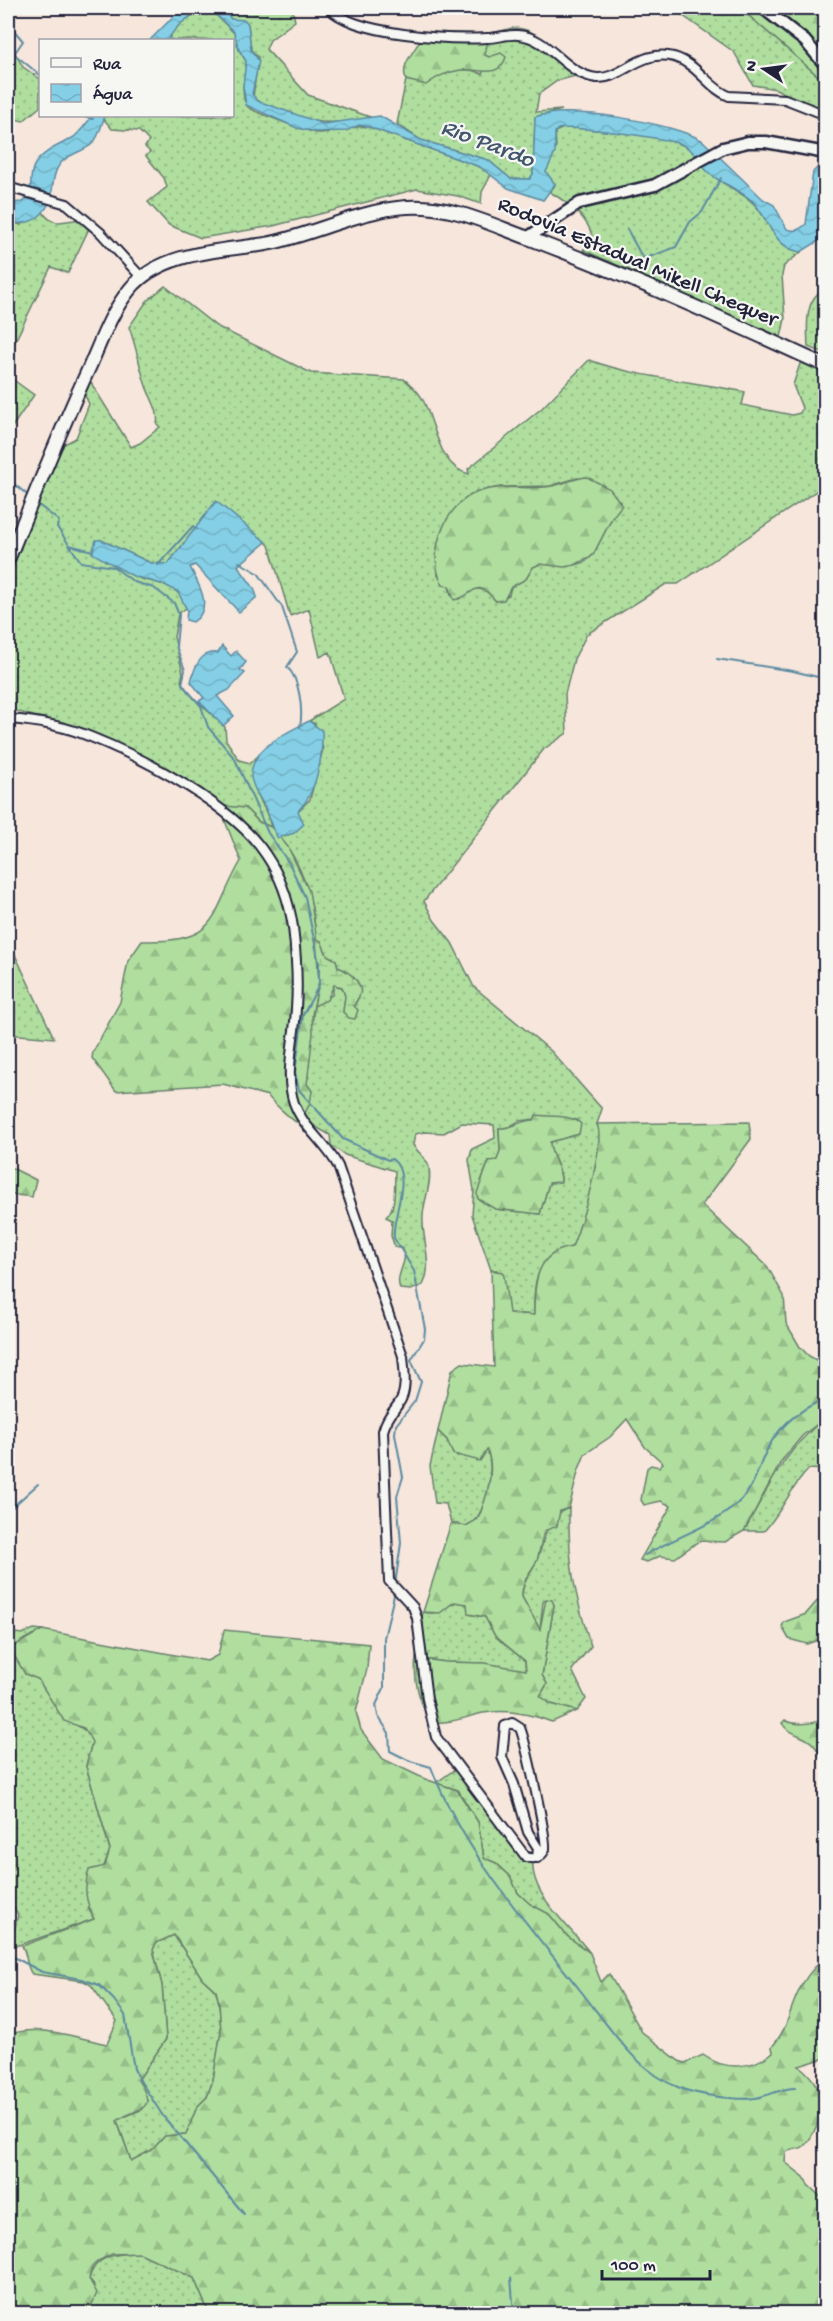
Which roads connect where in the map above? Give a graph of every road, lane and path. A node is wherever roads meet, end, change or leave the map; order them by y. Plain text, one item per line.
1 (329, 8) edge
2 (763, 8) edge
3 (825, 66) edge
4 (825, 115) edge
5 (825, 153) edge
6 (11, 189) dead end
7 (527, 238) junction
8 (142, 278) junction
9 (825, 366) edge
10 (8, 560) edge
11 (8, 719) edge
12 (537, 1858) junction

1 - 4 street
2 - 3 street
5 - 7 street
6 - 8 street
7 - 8 main road, Rodovia Estadual Mikell Chequer
7 - 9 main road, Rodovia Estadual Mikell Chequer
8 - 10 main road, Rodovia Estadual Mikell Chequer
11 - 12 street
12 - 12 street

